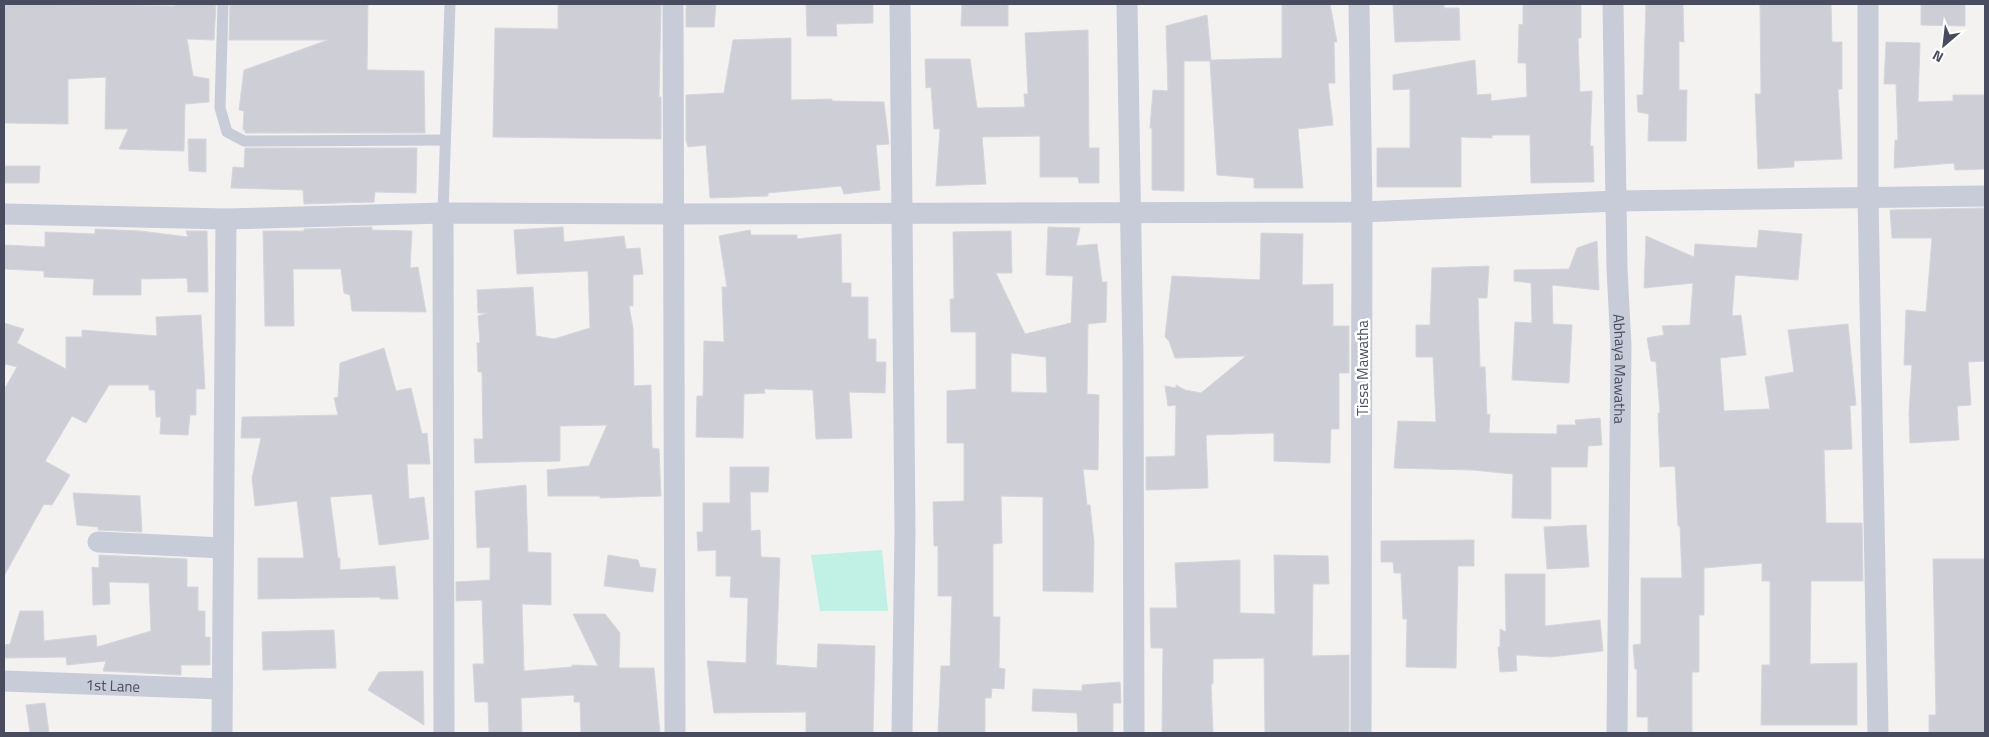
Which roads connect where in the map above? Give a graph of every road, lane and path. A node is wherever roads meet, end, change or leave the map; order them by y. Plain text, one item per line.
1 (223, 4) edge
2 (450, 4) edge
3 (674, 4) edge
4 (900, 4) edge
5 (1127, 4) edge
6 (1359, 4) edge
7 (1613, 4) edge
8 (1868, 4) edge
9 (445, 140) junction
10 (1985, 196) edge
11 (1868, 197) junction
12 (1616, 201) junction
13 (1362, 212) junction
14 (443, 213) junction
15 (902, 213) junction
16 (4, 214) edge
17 (675, 214) junction
18 (1131, 214) junction
19 (226, 219) junction
20 (98, 542) dead end
21 (223, 548) junction
22 (4, 681) edge
23 (222, 689) junction
24 (222, 733) edge
25 (444, 733) edge
26 (675, 733) edge
27 (902, 733) edge
28 (1134, 733) edge
29 (1361, 733) edge
30 (1618, 733) edge
31 (1878, 733) edge

1 - 9 lane
2 - 9 lane
3 - 17 street
4 - 15 street
5 - 18 street
6 - 13 street, Tissa Mawatha
7 - 12 street, Abhaya Mawatha
8 - 11 street
9 - 14 lane
10 - 11 street
11 - 12 street
11 - 31 street
12 - 13 street
12 - 30 street, Abhaya Mawatha
13 - 18 street
13 - 29 street, Tissa Mawatha
14 - 17 street
14 - 19 street
14 - 25 street
15 - 17 street
15 - 18 street
15 - 27 street
16 - 19 street
17 - 26 street
18 - 28 street
19 - 21 street
20 - 21 street
21 - 23 street
22 - 23 street, 1st Lane
23 - 24 street

